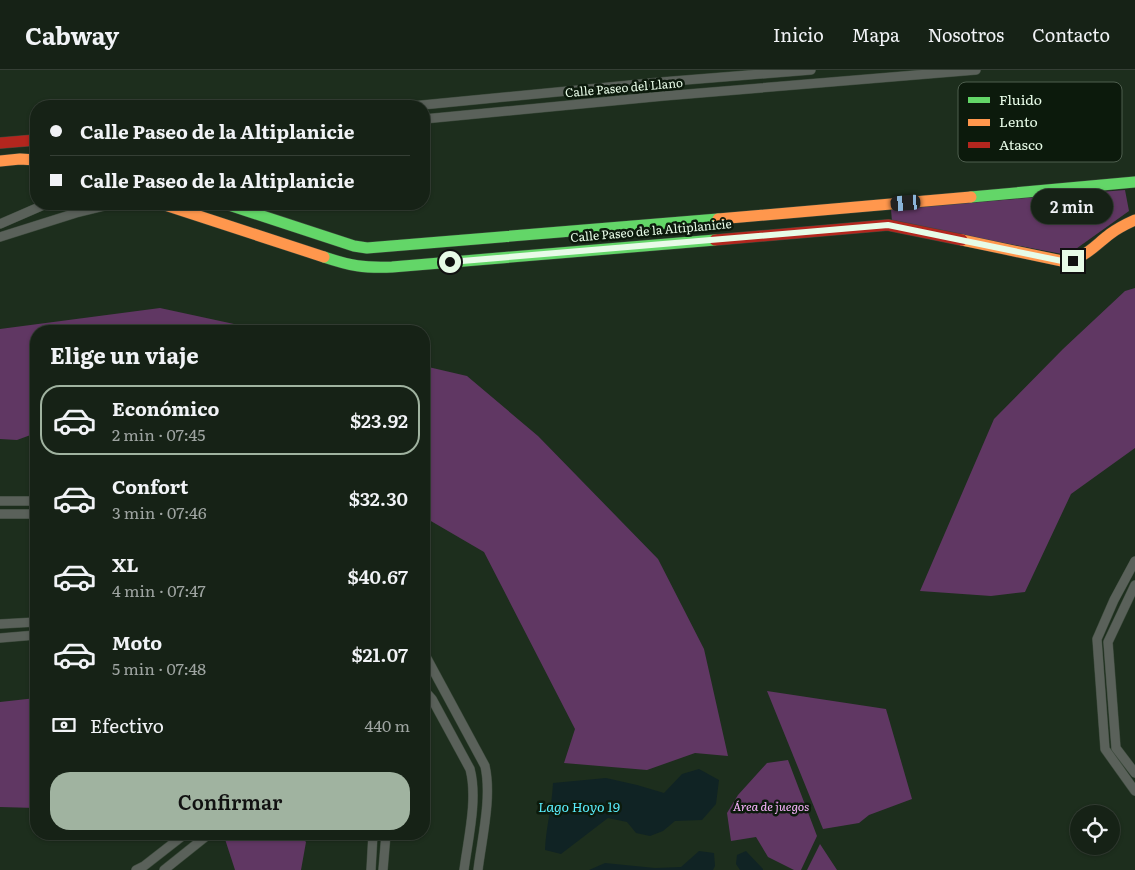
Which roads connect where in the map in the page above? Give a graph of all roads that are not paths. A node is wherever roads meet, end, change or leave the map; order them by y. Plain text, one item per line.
1 (811, 70) edge
2 (976, 70) edge
3 (661, 82) junction
4 (664, 96) junction
5 (430, 104) edge
6 (430, 118) edge
7 (30, 140) edge
8 (0, 143) edge
9 (30, 160) edge
10 (0, 161) edge
11 (1135, 182) edge
12 (887, 205) junction
13 (32, 210) edge
14 (88, 210) edge
15 (180, 210) edge
16 (244, 210) edge
17 (1135, 220) edge
18 (0, 224) edge
19 (888, 225) junction
20 (624, 227) junction
21 (0, 237) edge
22 (625, 247) junction
23 (391, 248) junction
24 (392, 267) junction
25 (0, 501) edge
26 (26, 501) junction
27 (30, 501) edge
28 (0, 514) edge
29 (26, 514) junction
30 (30, 514) edge
31 (1135, 561) edge
32 (1126, 578) junction
33 (1135, 584) edge
34 (30, 622) edge
35 (0, 624) edge
36 (30, 636) edge
37 (0, 638) edge
38 (430, 662) edge
39 (434, 674) junction
40 (430, 675) edge
41 (430, 697) edge
42 (1114, 715) junction
43 (1102, 716) junction
44 (1135, 773) edge
45 (1135, 791) edge
46 (470, 829) junction
47 (483, 832) junction
48 (177, 840) edge
49 (202, 840) edge
50 (373, 840) edge
51 (386, 840) edge
52 (136, 870) edge
53 (164, 870) edge
54 (371, 870) edge
55 (384, 870) edge
56 (464, 870) edge
57 (478, 870) edge

1 - 3 street, Calle Paseo del Llano
2 - 4 street, Calle Paseo del Llano
3 - 4 street
3 - 5 street, Calle Paseo del Llano
4 - 6 street, Calle Paseo del Llano
7 - 8 street
9 - 10 street
11 - 12 street, Calle Paseo de la Altiplanicie
12 - 19 street
12 - 20 street, Calle Paseo de la Altiplanicie
13 - 18 street
14 - 21 street
15 - 24 street, Calle Paseo de la Altiplanicie
16 - 23 street, Calle Paseo de la Altiplanicie
17 - 19 street, Calle Paseo de la Altiplanicie
19 - 22 street, Calle Paseo de la Altiplanicie
20 - 22 street
20 - 23 street, Calle Paseo de la Altiplanicie
22 - 24 street, Calle Paseo de la Altiplanicie
23 - 24 street
25 - 26 street
26 - 27 street
26 - 29 street
28 - 29 street
29 - 30 street
31 - 32 street
32 - 33 street
32 - 43 street
33 - 42 street
34 - 35 street
36 - 37 street
38 - 39 street
39 - 40 street
39 - 47 street
41 - 46 street
42 - 43 street
42 - 44 street
43 - 45 street
46 - 47 street
46 - 56 street
47 - 57 street
48 - 52 street
49 - 53 street
50 - 54 street
51 - 55 street

